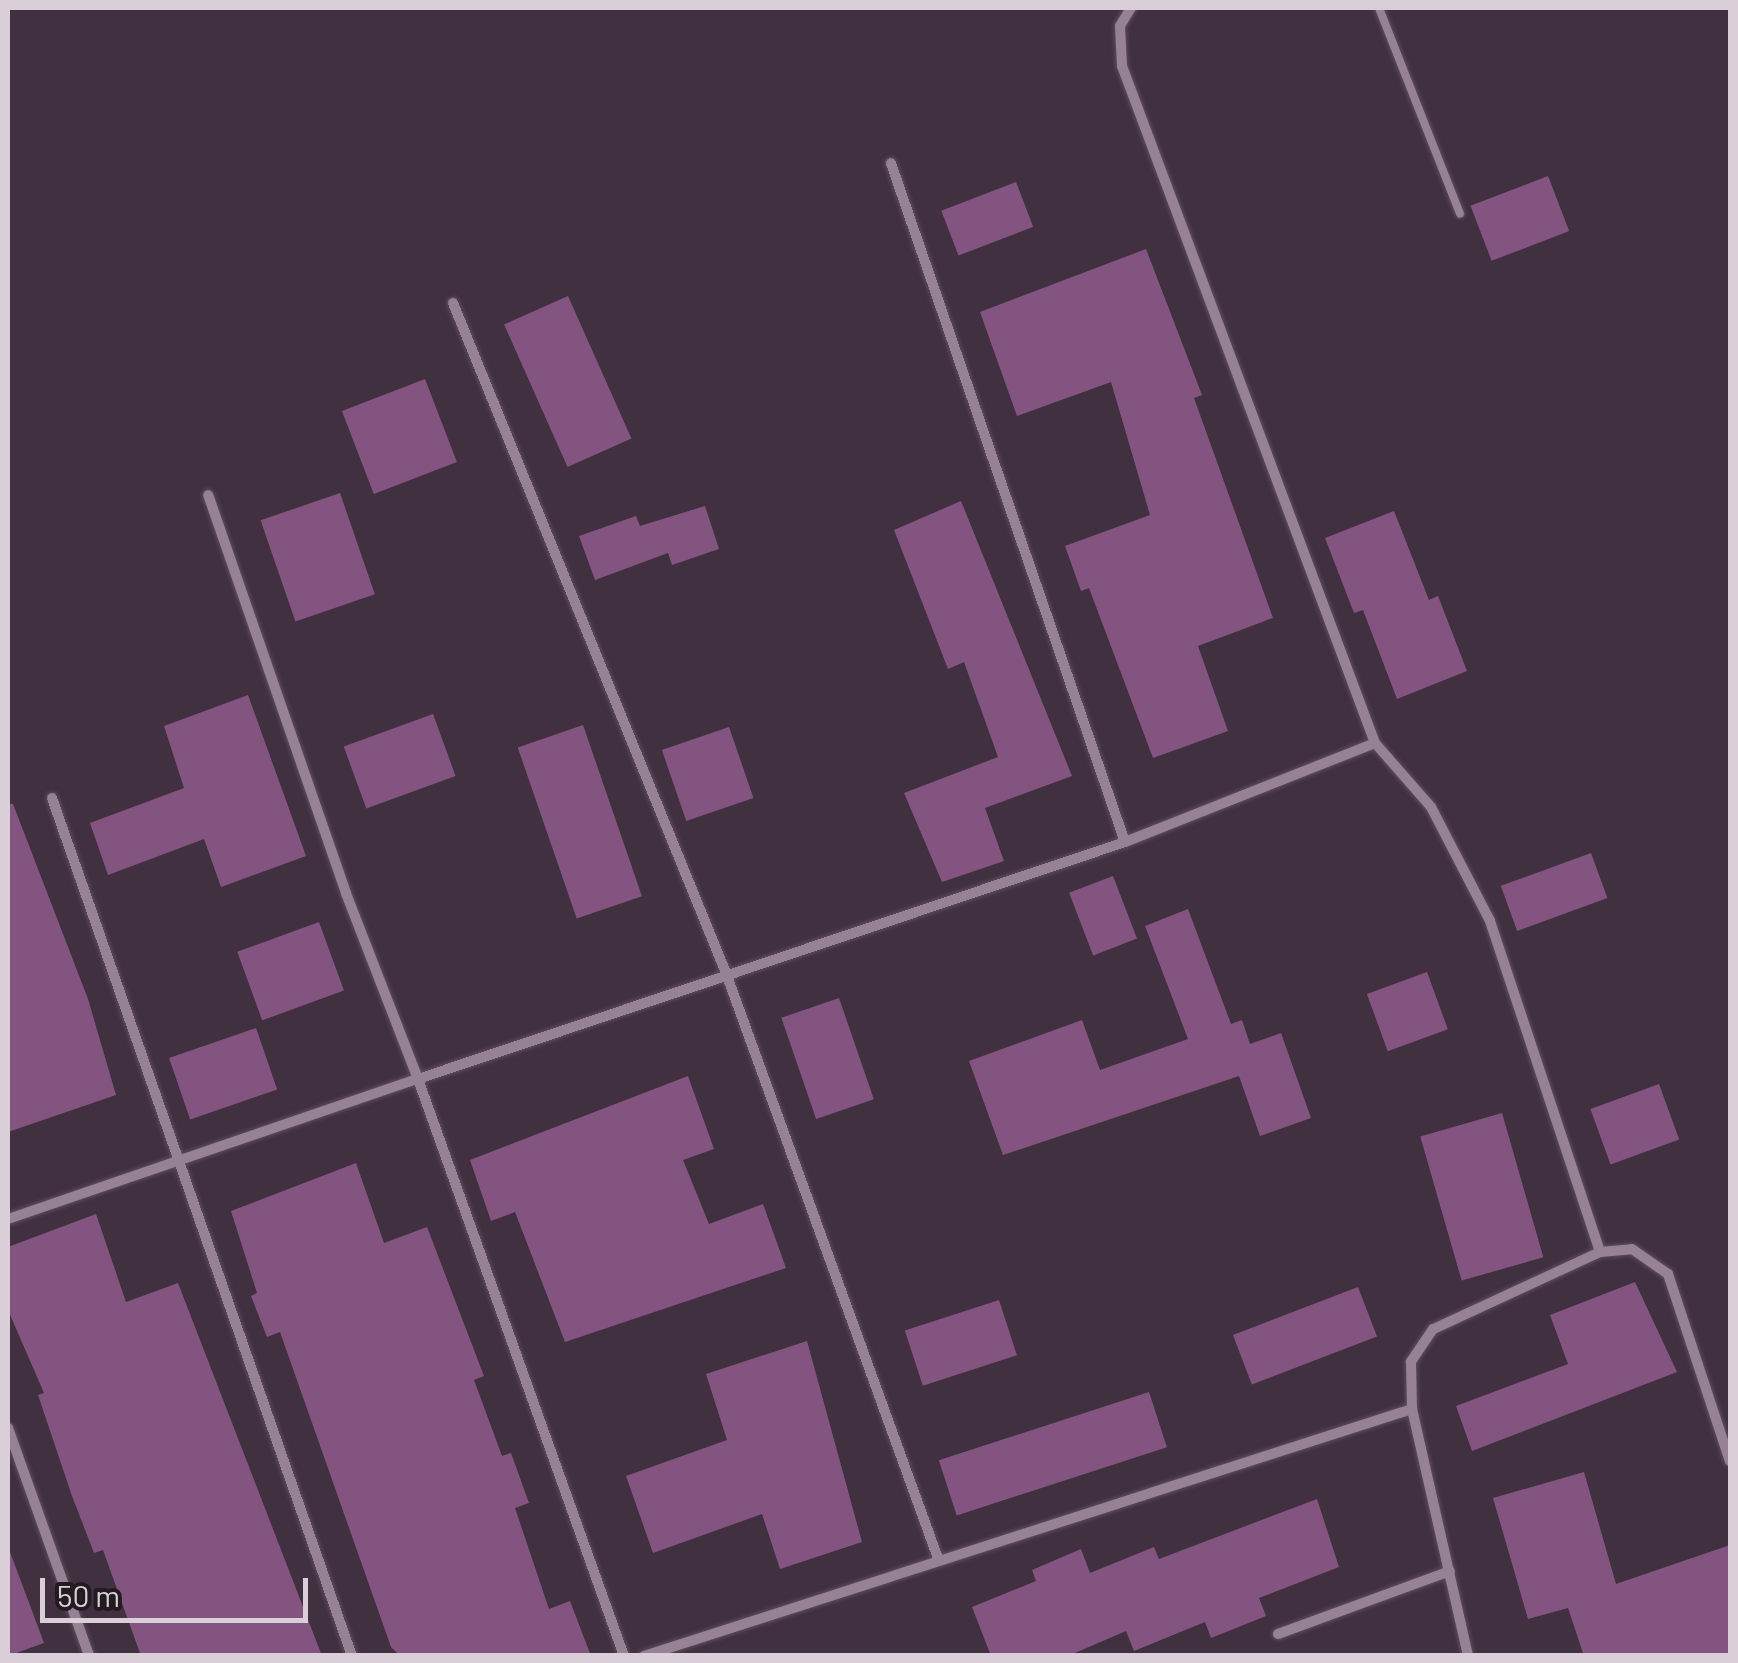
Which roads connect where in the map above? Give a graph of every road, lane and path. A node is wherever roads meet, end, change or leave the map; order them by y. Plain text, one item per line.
1 (1130, 8) edge
2 (1379, 8) edge
3 (891, 163) dead end
4 (1460, 214) dead end
5 (453, 303) dead end
6 (208, 495) dead end
7 (1375, 742) junction
8 (52, 798) dead end
9 (1125, 842) junction
10 (726, 973) junction
11 (418, 1080) junction
12 (178, 1166) junction
13 (8, 1219) edge
14 (1600, 1252) junction
15 (1412, 1409) junction
16 (8, 1428) edge
17 (1730, 1461) edge
18 (939, 1561) junction
19 (1450, 1571) junction
20 (1278, 1634) dead end
21 (89, 1656) edge
22 (352, 1656) edge
23 (624, 1656) edge
24 (644, 1656) edge
25 (1468, 1656) edge

1 - 7 street
2 - 4 lane
3 - 9 street
5 - 10 street
6 - 11 street
7 - 9 street
7 - 14 street
8 - 12 street
9 - 10 street
10 - 11 street
10 - 18 street
11 - 12 street
11 - 23 street
12 - 13 street
12 - 22 street
14 - 15 street
14 - 17 street
15 - 18 street
15 - 19 street
16 - 21 street
18 - 24 street
19 - 20 street
19 - 25 street

